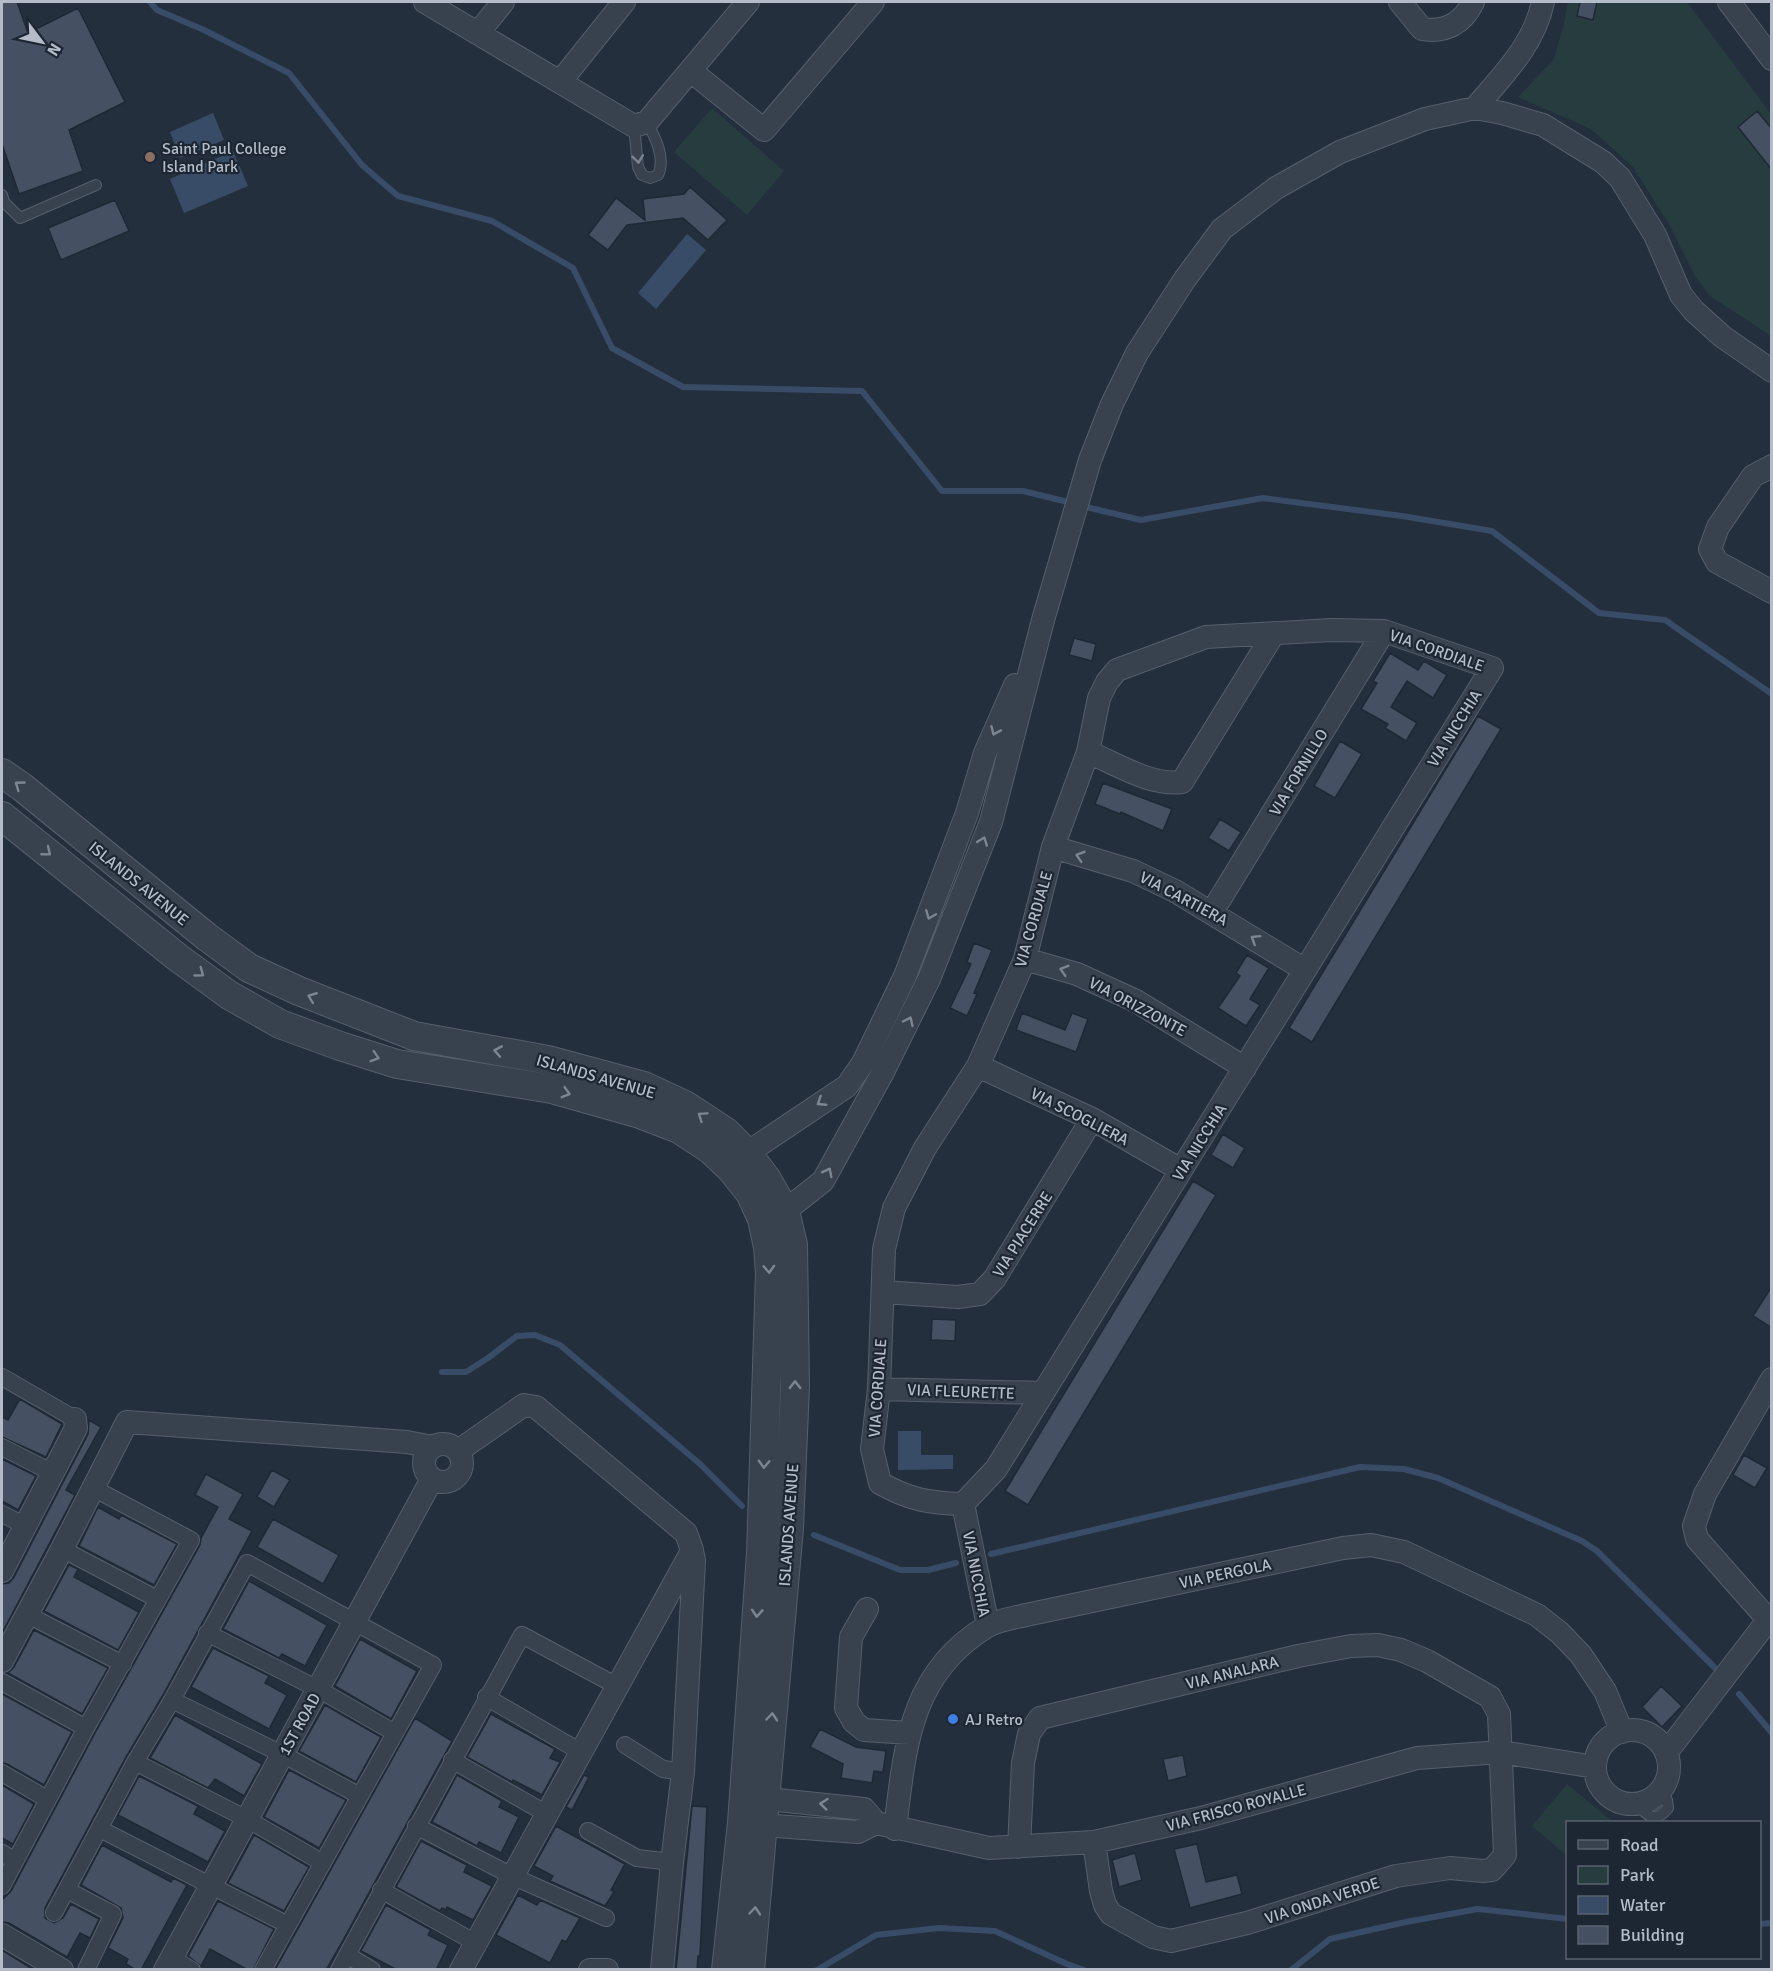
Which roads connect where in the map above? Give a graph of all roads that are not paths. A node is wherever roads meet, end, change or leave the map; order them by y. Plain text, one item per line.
1 (425, 2) edge
2 (503, 2) edge
3 (624, 2) edge
4 (748, 2) edge
5 (873, 2) edge
6 (1400, 2) edge
7 (1473, 2) edge
8 (1544, 2) edge
9 (1741, 7) edge
10 (478, 33) junction
11 (1772, 59) edge
12 (691, 71) junction
13 (560, 82) junction
14 (1475, 108) junction
15 (96, 185) dead end
16 (2, 195) edge
17 (1772, 371) edge
18 (1772, 466) edge
19 (1772, 592) edge
20 (1043, 620) junction
21 (1384, 631) junction
22 (1274, 633) junction
23 (1492, 668) joint
24 (1088, 752) junction
25 (2, 773) edge
26 (2, 816) edge
27 (1053, 848) junction
28 (1212, 912) junction
29 (1025, 958) junction
30 (1305, 970) junction
31 (978, 1066) junction
32 (1245, 1068) junction
33 (847, 1086) junction
34 (868, 1098) junction
35 (1092, 1119) junction
36 (739, 1161) junction
37 (1181, 1170) junction
38 (774, 1215) junction
39 (883, 1292) junction
40 (2, 1377) edge
41 (1772, 1379) edge
42 (879, 1389) junction
43 (1043, 1394) junction
44 (75, 1419) joint
45 (2, 1447) edge
46 (432, 1447) junction
47 (458, 1451) junction
48 (53, 1473) junction
49 (432, 1479) junction
50 (93, 1488) junction
51 (963, 1504) junction
52 (2, 1514) edge
53 (26, 1526) junction
54 (62, 1549) junction
55 (692, 1550) junction
56 (2, 1572) edge
57 (157, 1599) junction
58 (867, 1609) dead end
59 (26, 1614) junction
60 (1770, 1620) edge
61 (355, 1621) junction
62 (988, 1626) junction
63 (207, 1633) junction
64 (2, 1661) edge
65 (123, 1664) junction
66 (2, 1682) edge
67 (617, 1686) junction
68 (318, 1689) junction
69 (486, 1697) junction
70 (172, 1700) junction
71 (86, 1728) junction
72 (1622, 1732) junction
73 (395, 1733) junction
74 (909, 1733) junction
75 (626, 1745) dead end
76 (581, 1752) junction
77 (1501, 1752) junction
78 (282, 1754) junction
79 (1666, 1754) junction
80 (452, 1760) junction
81 (135, 1762) junction
82 (1595, 1767) junction
83 (683, 1772) junction
84 (2, 1773) edge
85 (360, 1796) junction
86 (47, 1799) junction
87 (753, 1810) junction
88 (547, 1814) junction
89 (247, 1819) junction
90 (416, 1826) junction
91 (886, 1826) junction
92 (100, 1829) junction
93 (588, 1830) dead end
94 (1094, 1842) junction
95 (1019, 1847) junction
96 (8, 1857) edge
97 (672, 1862) junction
98 (323, 1863) junction
99 (513, 1876) junction
100 (211, 1885) junction
101 (2, 1886) edge
102 (67, 1890) junction
103 (381, 1890) junction
104 (54, 1913) dead end
105 (606, 1918) dead end
106 (288, 1925) junction
107 (2, 1935) edge
108 (476, 1943) junction
109 (343, 1962) edge
110 (168, 1964) edge
111 (62, 1970) edge
112 (86, 1970) edge
113 (192, 1970) edge
114 (263, 1970) edge
115 (372, 1970) edge
116 (461, 1970) edge
117 (590, 1970) edge
118 (607, 1970) edge
119 (663, 1970) edge
120 (726, 1970) edge
121 (750, 1970) edge

1 - 10 street
2 - 10 street
3 - 13 street
4 - 12 street
5 - 12 street
6 - 7 street
8 - 14 street
9 - 11 street
10 - 13 street
12 - 13 street
14 - 17 street
14 - 20 street
15 - 16 lane
18 - 19 street
20 -> 33 street
34 -> 20 street
21 - 22 street, VIA CORDIALE
21 - 23 street, VIA CORDIALE
21 - 28 street, VIA FORNILLO
22 - 24 street, VIA CORDIALE
22 - 24 street
23 - 30 street, VIA NICCHIA
24 - 27 street, VIA CORDIALE
36 -> 25 street, ISLANDS AVENUE
26 -> 36 street, ISLANDS AVENUE
28 -> 27 street, VIA CARTIERA
27 - 29 street, VIA CORDIALE
30 -> 28 street, VIA CARTIERA
29 - 31 street, VIA CORDIALE
32 -> 29 street, VIA ORIZZONTE
30 - 32 street, VIA NICCHIA
31 - 35 street, VIA SCOGLIERA
31 - 39 street, VIA CORDIALE
32 - 37 street, VIA NICCHIA
33 - 34 street
33 -> 36 street
38 -> 34 street
35 - 37 street, VIA SCOGLIERA
35 - 39 street, VIA PIACERRE
36 - 38 street, ISLANDS AVENUE
37 - 43 street, VIA NICCHIA
38 - 87 street, ISLANDS AVENUE
39 - 42 street, VIA CORDIALE
40 - 44 street
41 - 60 street
42 - 43 street, VIA FLEURETTE
42 - 51 street, VIA CORDIALE
43 - 51 street, VIA NICCHIA
44 - 48 street
45 - 48 street
46 - 47 street
46 - 49 street
46 - 50 street
47 - 49 street
47 - 55 street
48 - 53 street
49 - 61 street, 1ST ROAD
50 - 54 street
50 - 57 street
51 - 62 street, VIA NICCHIA
52 - 53 street
53 - 56 street
54 - 57 street
54 - 59 street
55 - 67 street
55 - 83 street
57 - 65 street
58 - 74 street
59 - 64 street
59 - 65 street
60 - 79 street
61 - 63 street
61 - 68 street, 1ST ROAD
61 - 73 street
62 - 72 street, VIA PERGOLA
62 - 74 street, VIA PERGOLA
63 - 68 street
63 - 70 street
65 - 71 street
66 - 71 street
67 - 69 street
67 - 76 street
68 - 73 street
68 - 78 street, 1ST ROAD
69 - 76 street
69 - 80 street
70 - 78 street
70 - 81 street
71 - 86 street
72 - 79 street
72 - 82 street
73 - 85 street
74 - 91 street, VIA PERGOLA
75 - 83 street
76 - 88 street
77 - 82 street, VIA FRISCO ROYALLE
77 - 94 street, VIA FRISCO ROYALLE
77 - 94 street, VIA ONDA VERDE
77 - 95 street, VIA ANALARA
78 - 85 street
78 - 89 street, 1ST ROAD
79 - 82 street
80 - 88 street
80 - 90 street
81 - 89 street
81 - 92 street
83 - 97 street
84 - 86 street
85 - 98 street
86 - 96 street
87 - 91 street, VIA FRISCO ROYALLE
87 - 120 street, ISLANDS AVENUE
121 -> 87 street, ISLANDS AVENUE
88 - 99 street
89 - 98 street
89 - 100 street, 1ST ROAD
90 - 99 street
90 - 103 street
91 - 95 street, VIA FRISCO ROYALLE
92 - 100 street
92 - 102 street
93 - 97 street
94 - 95 street, VIA FRISCO ROYALLE
96 - 101 street
97 - 119 street
98 - 106 street
99 - 105 street
99 - 108 street
100 - 106 street
100 - 110 street, 1ST ROAD
102 - 104 street
102 - 112 street
103 - 108 street
103 - 109 street
106 - 114 street
107 - 111 street
108 - 116 street
109 - 115 street
110 - 113 street
117 - 118 street

